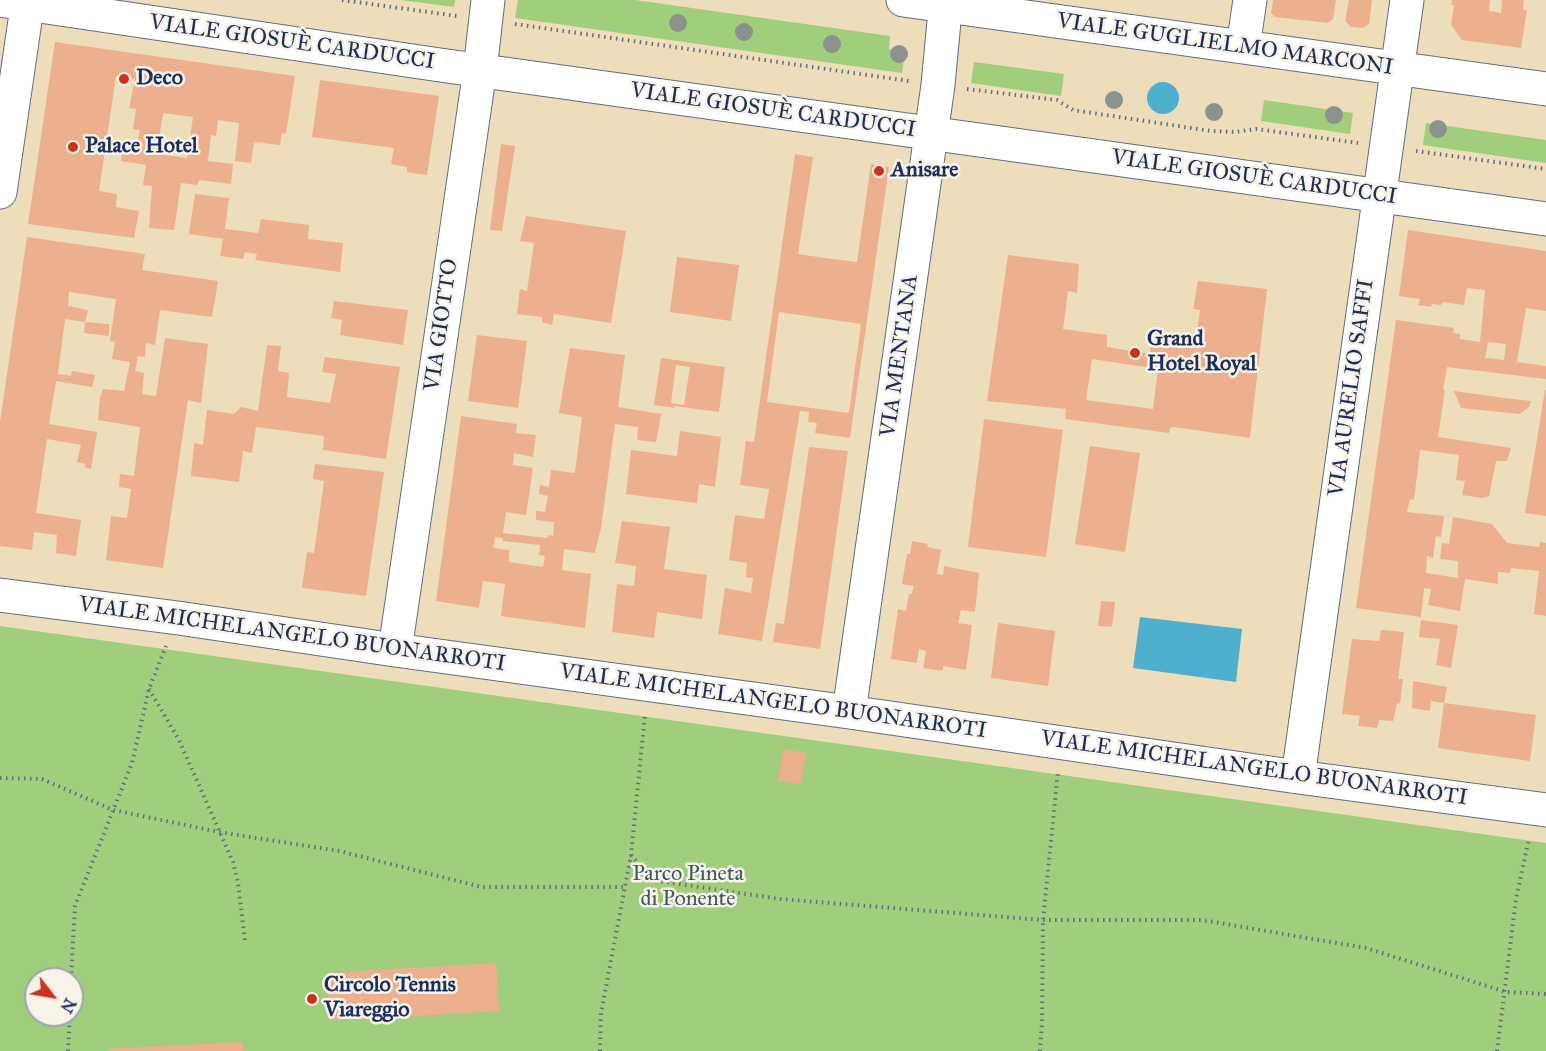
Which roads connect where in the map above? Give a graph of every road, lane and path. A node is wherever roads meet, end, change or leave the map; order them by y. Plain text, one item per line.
1 (488, 0) edge
2 (903, 0) edge
3 (1250, 0) edge
4 (1407, 0) edge
5 (18, 2) edge
6 (946, 3) edge
7 (1091, 13) edge
8 (1243, 47) junction
9 (1398, 69) junction
10 (480, 70) junction
11 (1545, 83) edge
12 (932, 133) junction
13 (0, 192) edge
14 (1378, 196) junction
15 (1546, 219) edge
16 (0, 595) edge
17 (178, 618) junction
18 (395, 650) junction
19 (648, 684) junction
20 (149, 689) junction
21 (849, 712) junction
22 (1061, 741) junction
23 (0, 777) edge
24 (1298, 777) junction
25 (1541, 809) edge
26 (113, 810) junction
27 (219, 832) junction
28 (631, 855) junction
29 (625, 887) junction
30 (1042, 920) junction
31 (246, 941) dead end
32 (72, 967) edge
33 (1506, 992) junction
34 (1546, 994) edge
35 (69, 1027) edge
36 (68, 1051) edge
37 (600, 1051) edge
38 (1040, 1051) edge
39 (1497, 1051) edge

1 - 10 street, VIA GIOTTO
2 - 6 street, VIALE GUGLIELMO MARCONI
3 - 8 street
4 - 9 street, VIA AURELIO SAFFI
5 - 10 street, VIALE GIOSUÈ CARDUCCI
5 - 13 street
6 - 7 street, VIALE GUGLIELMO MARCONI
6 - 12 street, VIA MENTANA
7 - 8 street, VIALE GUGLIELMO MARCONI
8 - 9 street, VIALE GUGLIELMO MARCONI
9 - 11 street, VIALE GUGLIELMO MARCONI
9 - 14 street, VIA AURELIO SAFFI
10 - 12 street, VIALE GIOSUÈ CARDUCCI
10 - 18 street, VIA GIOTTO
12 - 14 street, VIALE GIOSUÈ CARDUCCI
12 - 21 street, VIA MENTANA
14 - 15 street, VIALE GIOSUÈ CARDUCCI
14 - 24 street, VIA AURELIO SAFFI
16 - 17 street, VIALE MICHELANGELO BUONARROTI
17 - 18 street, VIALE MICHELANGELO BUONARROTI
17 - 20 path
18 - 19 street, VIALE MICHELANGELO BUONARROTI
19 - 21 street, VIALE MICHELANGELO BUONARROTI
19 - 28 path
20 - 26 path
20 - 27 path
21 - 22 street, VIALE MICHELANGELO BUONARROTI
22 - 24 street, VIALE MICHELANGELO BUONARROTI
22 - 30 path
23 - 26 path
24 - 25 street, VIALE MICHELANGELO BUONARROTI
25 - 33 path
26 - 27 path
26 - 32 path
27 - 29 path
27 - 31 path
28 - 29 path
28 - 30 path
29 - 37 path
30 - 33 path
30 - 38 path
33 - 34 path
33 - 39 path
35 - 36 path

